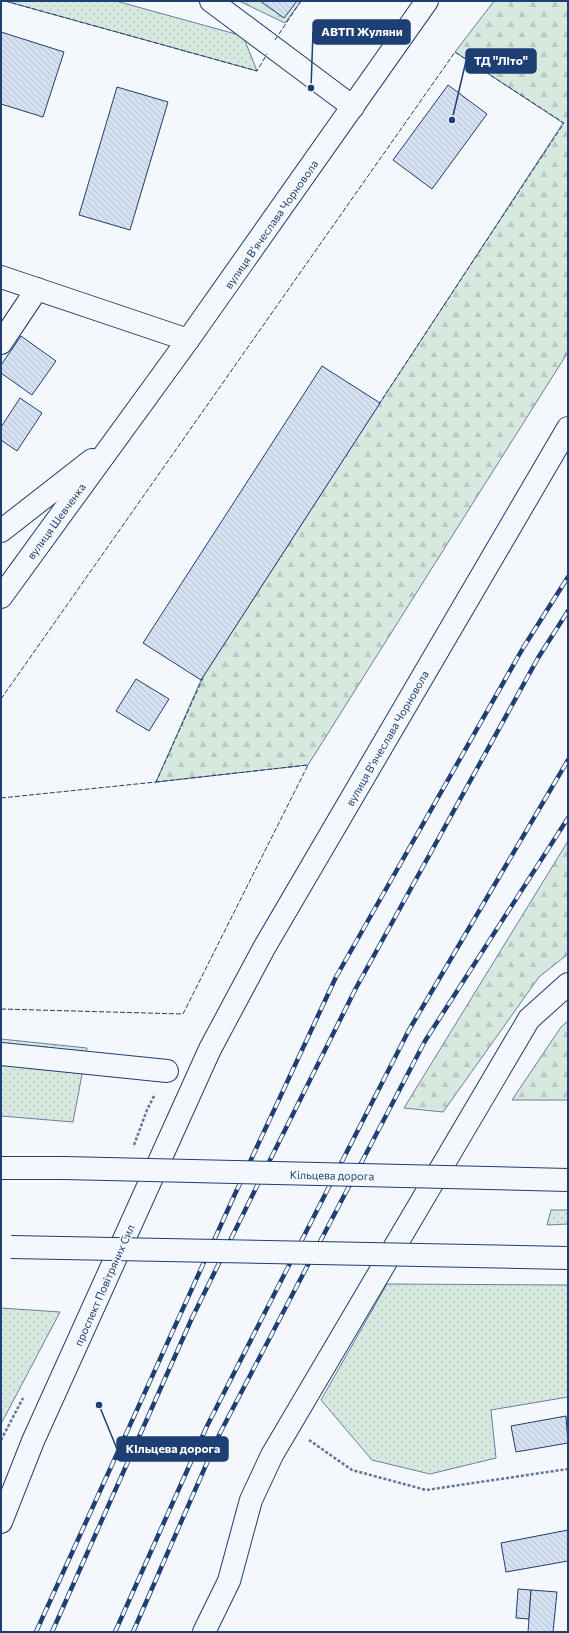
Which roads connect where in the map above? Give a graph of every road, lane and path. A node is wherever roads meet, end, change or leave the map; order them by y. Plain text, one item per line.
1 (211, 1) edge
2 (427, 1) edge
3 (353, 107) junction
4 (1, 277) edge
5 (37, 289) junction
6 (188, 340) junction
7 (1, 343) edge
8 (568, 428) edge
9 (111, 445) junction
10 (1, 531) edge
11 (1, 597) edge
12 (568, 984) edge
13 (210, 1049) joint
14 (1, 1054) edge
15 (167, 1071) dead end
16 (1, 1168) edge
17 (568, 1180) edge
18 (6, 1247) edge
19 (568, 1258) edge
20 (289, 1426) junction
21 (33, 1441) junction
22 (568, 1469) edge
23 (1, 1484) edge
24 (1, 1522) edge
25 (204, 1632) edge

1 - 3 main road
2 - 3 main road, вулиця Вʼячеслава Чорновола
3 - 6 main road, вулиця Вʼячеслава Чорновола
4 - 5 main road
5 - 6 main road
5 - 7 main road
6 - 9 main road, вулиця Вʼячеслава Чорновола
8 - 13 main road, вулиця Вʼячеслава Чорновола
9 - 10 main road
9 - 11 main road, вулиця Шевченка
12 - 20 main road
13 - 21 main road, проспект Повітряних Сил
14 - 15 main road
16 - 17 main road, Кільцева дорога, bridge
18 - 19 main road, bridge
20 - 22 path
20 - 25 main road
21 - 23 main road
21 - 24 main road, проспект Повітряних Сил

